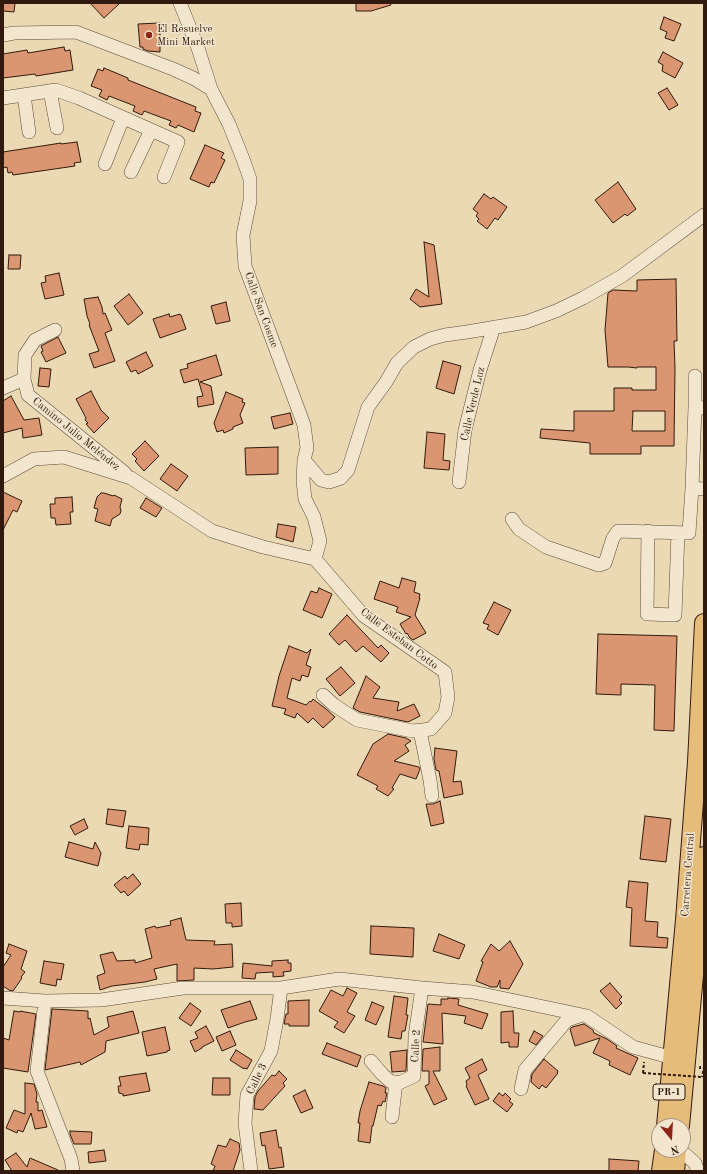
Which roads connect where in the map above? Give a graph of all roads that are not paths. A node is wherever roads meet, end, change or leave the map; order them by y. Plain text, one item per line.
1 (180, 3) edge
2 (3, 35) edge
3 (211, 89) junction
4 (50, 91) junction
5 (24, 95) junction
6 (3, 98) edge
7 (123, 118) junction
8 (57, 128) dead end
9 (151, 130) junction
10 (29, 132) dead end
11 (105, 164) dead end
12 (132, 172) dead end
13 (164, 177) dead end
14 (704, 215) edge
15 (494, 327) junction
16 (55, 330) dead end
17 (695, 376) dead end
18 (24, 379) junction
19 (3, 388) edge
20 (699, 407) edge
21 (304, 460) junction
22 (3, 476) edge
23 (131, 478) junction
24 (459, 482) dead end
25 (698, 488) edge
26 (512, 519) dead end
27 (648, 532) junction
28 (678, 532) junction
29 (315, 559) junction
30 (704, 623) edge
31 (323, 695) dead end
32 (420, 731) junction
33 (432, 796) dead end
34 (704, 856) edge
35 (281, 988) junction
36 (422, 988) junction
37 (3, 998) edge
38 (45, 1001) junction
39 (582, 1015) junction
40 (679, 1058) junction
41 (371, 1061) dead end
42 (396, 1082) junction
43 (521, 1089) dead end
44 (392, 1117) dead end
45 (668, 1118) edge
46 (680, 1118) edge
47 (663, 1158) edge
48 (677, 1158) edge
49 (689, 1158) edge
50 (73, 1171) edge
51 (251, 1171) edge
52 (662, 1171) edge
53 (675, 1171) edge
54 (698, 1171) edge

1 - 3 street, Calle San Cosme
2 - 3 street
3 - 21 street, Calle San Cosme
4 - 5 street
4 - 7 street
4 - 8 street
5 - 6 street
5 - 10 street
7 - 9 street
7 - 11 street
9 - 12 street
9 - 13 street
14 - 15 street
15 - 21 street
15 - 24 street, Calle Verde Luz
16 - 18 street, Camino Julio Meléndez
17 - 20 street
18 - 19 street
18 - 23 street, Camino Julio Meléndez
20 - 25 street
21 - 29 street, Calle San Cosme
22 - 23 street
23 - 29 street
25 - 28 street
26 - 27 street
27 - 28 street
27 - 28 street
29 - 32 street, Calle Esteban Cotto
30 - 40 highway, Carretera Central / PR-1
31 - 32 street
32 - 33 street
34 - 40 highway, Carretera Central / PR-1
35 - 36 street
35 - 38 street
35 - 51 street, Calle 3
36 - 39 street
36 - 42 street, Calle 2
37 - 38 street
38 - 50 street
39 - 40 street
39 - 43 street
40 - 45 highway, Carretera Central / PR-1
40 - 46 highway, Carretera Central / PR-1
41 - 42 street
42 - 44 street
47 - 52 highway
48 - 53 highway
49 - 54 street

